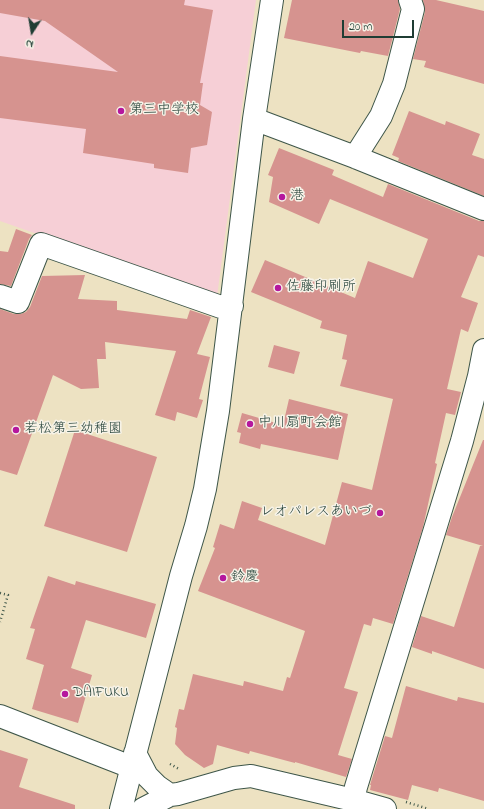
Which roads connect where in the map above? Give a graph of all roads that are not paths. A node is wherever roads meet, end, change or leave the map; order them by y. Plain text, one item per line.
1 (272, 0) edge
2 (410, 0) edge
3 (254, 119) junction
4 (355, 157) junction
5 (484, 208) edge
6 (0, 296) edge
7 (232, 306) junction
8 (484, 350) edge
9 (0, 716) edge
10 (133, 760) junction
11 (170, 795) junction
12 (353, 800) junction
13 (121, 809) edge
14 (143, 809) edge
15 (385, 809) edge

1 - 3 street
2 - 4 street
3 - 4 street
3 - 7 street
4 - 5 street
6 - 7 street
7 - 10 street
8 - 12 street
9 - 10 street
10 - 11 street
10 - 13 street
11 - 12 street
11 - 14 street
12 - 15 street

